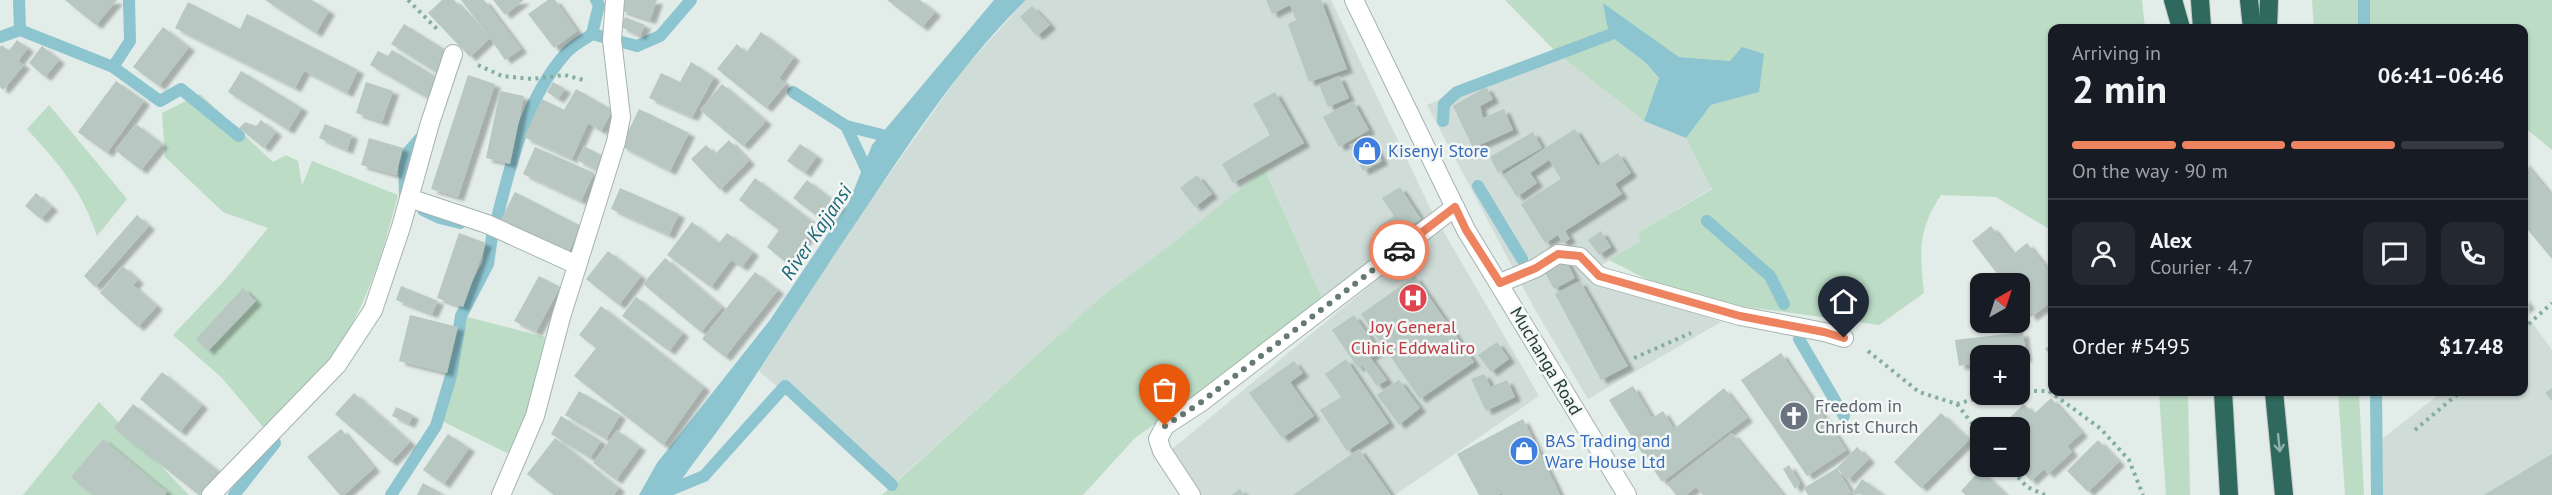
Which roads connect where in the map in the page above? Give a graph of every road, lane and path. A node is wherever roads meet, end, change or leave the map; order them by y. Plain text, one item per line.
1 (615, 0) edge
2 (1354, 0) edge
3 (2174, 0) edge
4 (2199, 0) edge
5 (2249, 0) edge
6 (2269, 0) edge
7 (2180, 24) edge
8 (2202, 24) edge
9 (2252, 24) edge
10 (2268, 24) edge
11 (453, 54) joint
12 (618, 88) junction
13 (409, 198) junction
14 (1455, 207) junction
15 (577, 265) junction
16 (1500, 283) junction
17 (2552, 303) edge
18 (1718, 310) junction
19 (2528, 325) edge
20 (1844, 338) joint
21 (1634, 357) dead end
22 (2030, 391) edge
23 (2048, 391) edge
24 (2056, 396) edge
25 (2223, 396) edge
26 (2274, 396) edge
27 (2455, 396) edge
28 (1970, 400) edge
29 (1957, 404) junction
30 (1970, 421) edge
31 (2415, 430) dead end
32 (2018, 477) edge
33 (211, 495) edge
34 (501, 495) edge
35 (1191, 495) edge
36 (1628, 495) edge
37 (2045, 495) edge
38 (2143, 495) edge
39 (2229, 495) edge
40 (2284, 495) edge

1 - 12 street
2 - 14 street, Muchanga Road
3 - 7 highway
4 - 8 highway
5 - 9 highway
6 - 10 highway
11 - 12 path
11 - 13 street
12 - 15 street
13 - 15 street
13 - 33 street
14 - 16 street, Muchanga Road
14 - 35 street
15 - 34 street
16 - 18 street
16 - 36 street, Muchanga Road
17 - 19 path
18 - 20 street
18 - 21 path
20 - 29 path
22 - 23 path
24 - 38 path
25 - 39 highway
26 -> 40 highway
27 - 31 path
28 - 29 path
29 - 30 path
32 - 37 path

